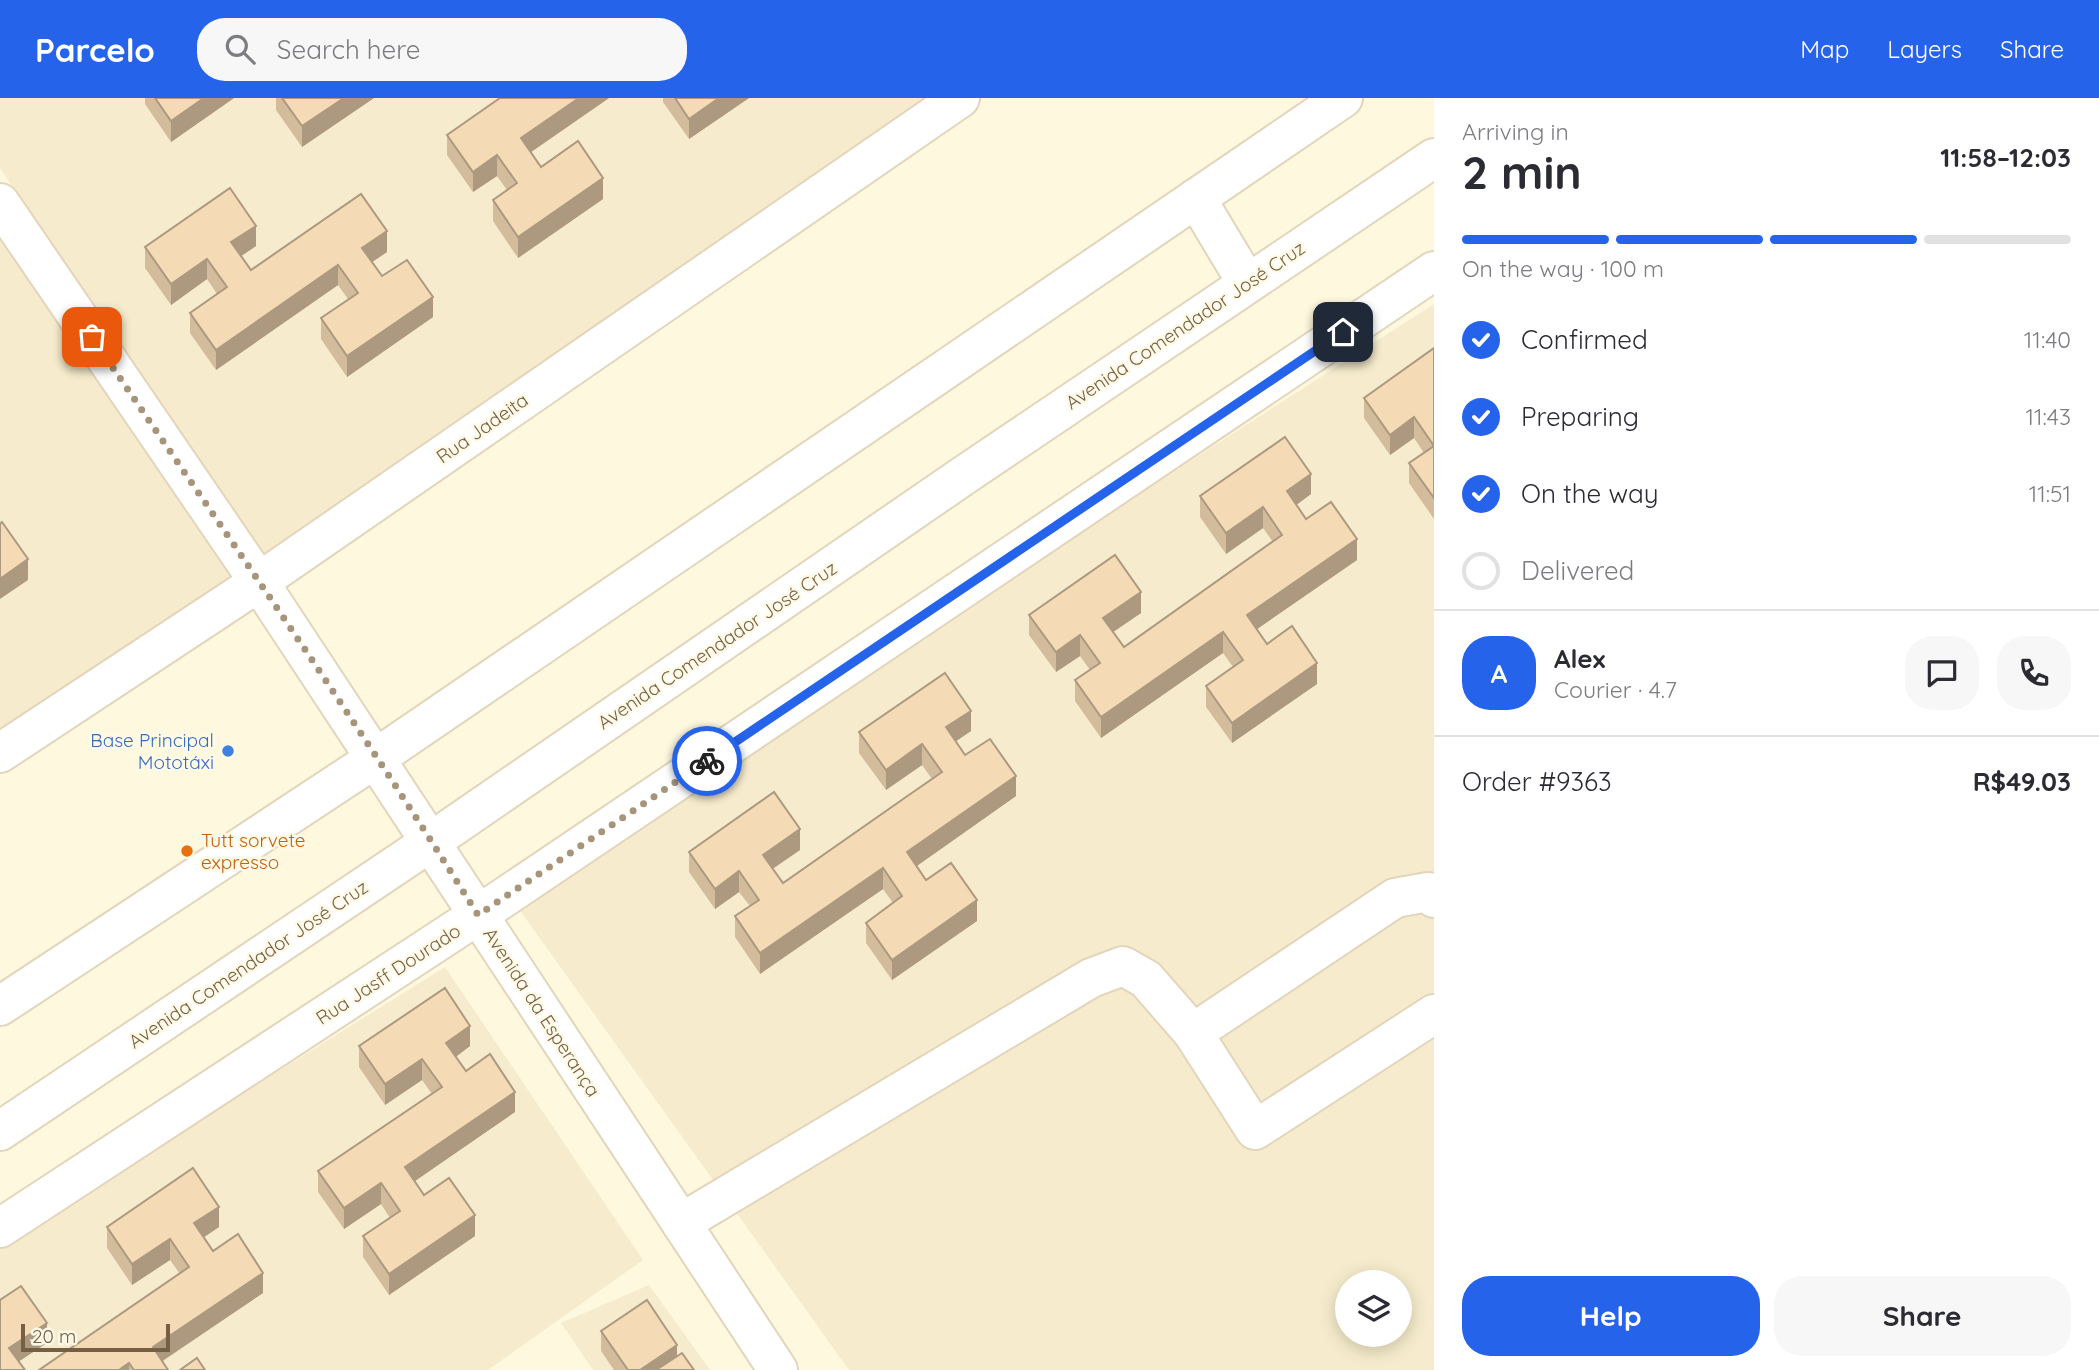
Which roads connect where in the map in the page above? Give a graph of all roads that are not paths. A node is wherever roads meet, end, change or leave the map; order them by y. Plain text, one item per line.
1 (960, 98) edge
2 (1343, 98) edge
3 (1434, 158) edge
4 (1196, 198) junction
5 (0, 203) edge
6 (1434, 271) edge
7 (1247, 283) junction
8 (259, 582) junction
9 (0, 753) edge
10 (376, 758) junction
11 (432, 841) junction
12 (1434, 898) edge
13 (478, 915) junction
14 (0, 1006) edge
15 (1434, 1014) edge
16 (1193, 1033) junction
17 (0, 1131) edge
18 (681, 1223) junction
19 (0, 1227) edge
20 (778, 1370) edge

1 - 8 street, Rua Jadeita
2 - 4 street
3 - 7 street, Avenida Comendador José Cruz
4 - 7 street
4 - 10 street
5 - 8 street, Avenida da Esperança
6 - 13 street, Rua Jasff Dourado
7 - 11 street, Avenida Comendador José Cruz
8 - 9 street, Rua Jadeita
8 - 10 street, Avenida da Esperança
10 - 11 street, Avenida da Esperança
10 - 14 street
11 - 13 street, Avenida da Esperança
11 - 17 street, Avenida Comendador José Cruz
12 - 16 street
13 - 18 street, Avenida da Esperança
13 - 19 street, Rua Jasff Dourado
15 - 16 street
16 - 18 street
18 - 20 street, Avenida da Esperança

